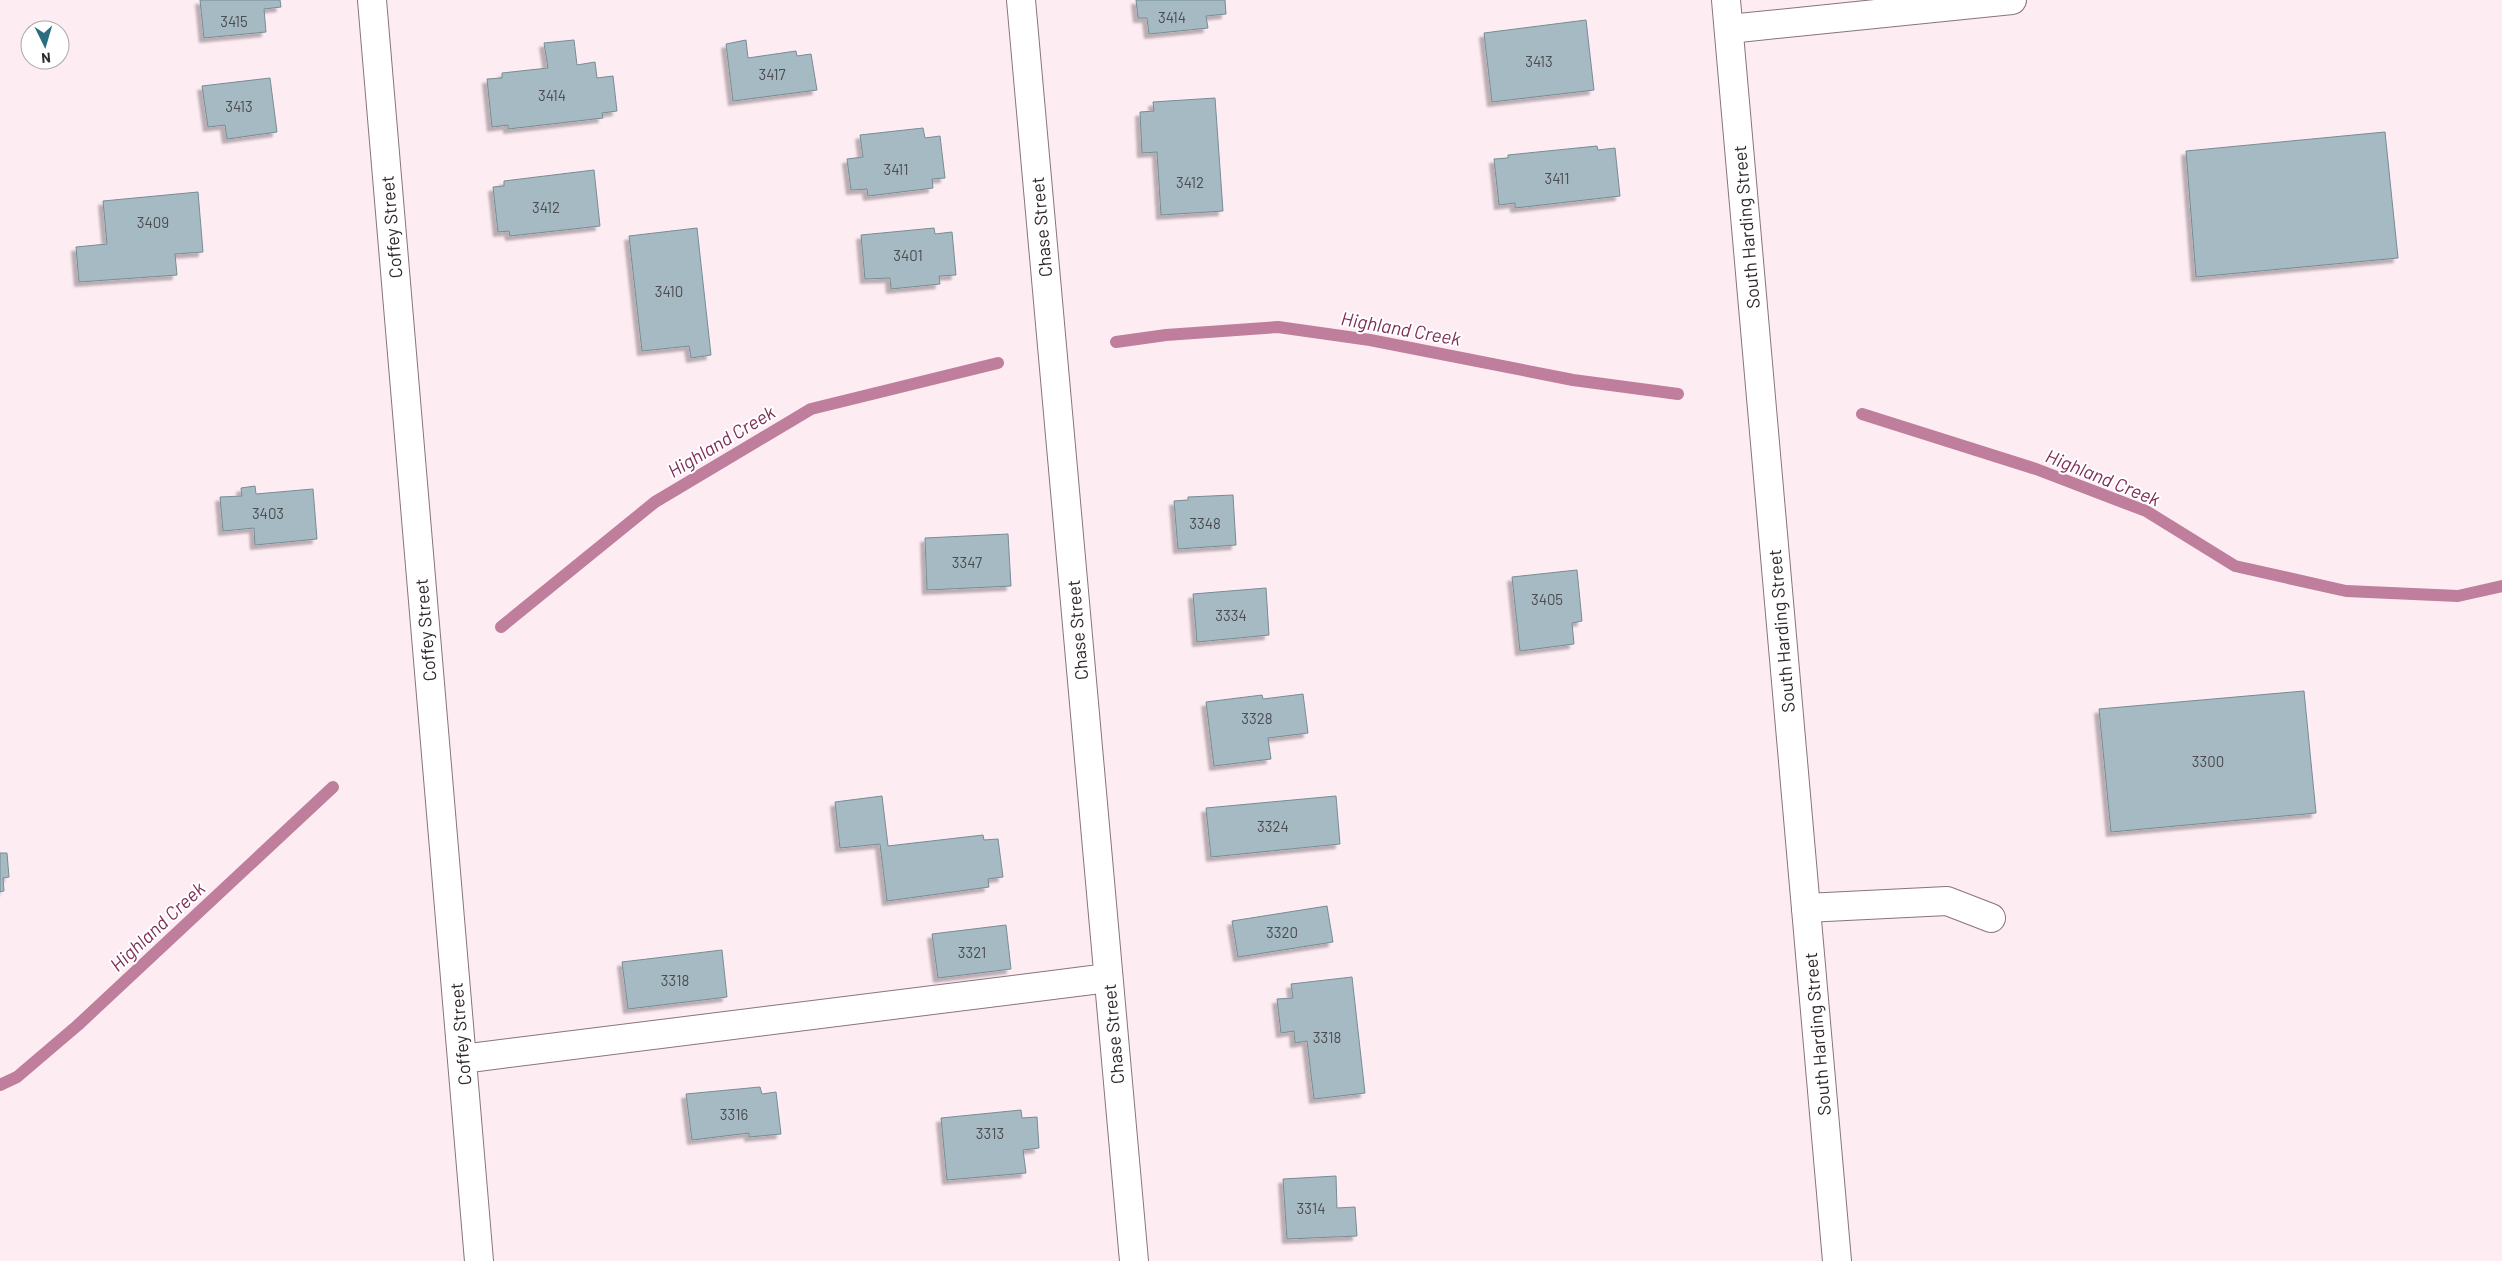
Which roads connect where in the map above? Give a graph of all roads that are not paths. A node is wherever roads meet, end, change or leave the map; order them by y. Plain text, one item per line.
1 (372, 0) edge
2 (1021, 0) edge
3 (1726, 0) edge
4 (2012, 0) edge
5 (1728, 30) junction
6 (1806, 908) junction
7 (1991, 918) dead end
8 (1108, 978) junction
9 (462, 1059) junction
10 (479, 1261) edge
11 (1134, 1261) edge
12 (1837, 1261) edge

1 - 9 street, Coffey Street
2 - 8 street, Chase Street
3 - 5 street, South Harding Street
4 - 5 street
5 - 6 street, South Harding Street
6 - 7 street
6 - 12 street, South Harding Street
8 - 9 street
8 - 11 street, Chase Street
9 - 10 street, Coffey Street

